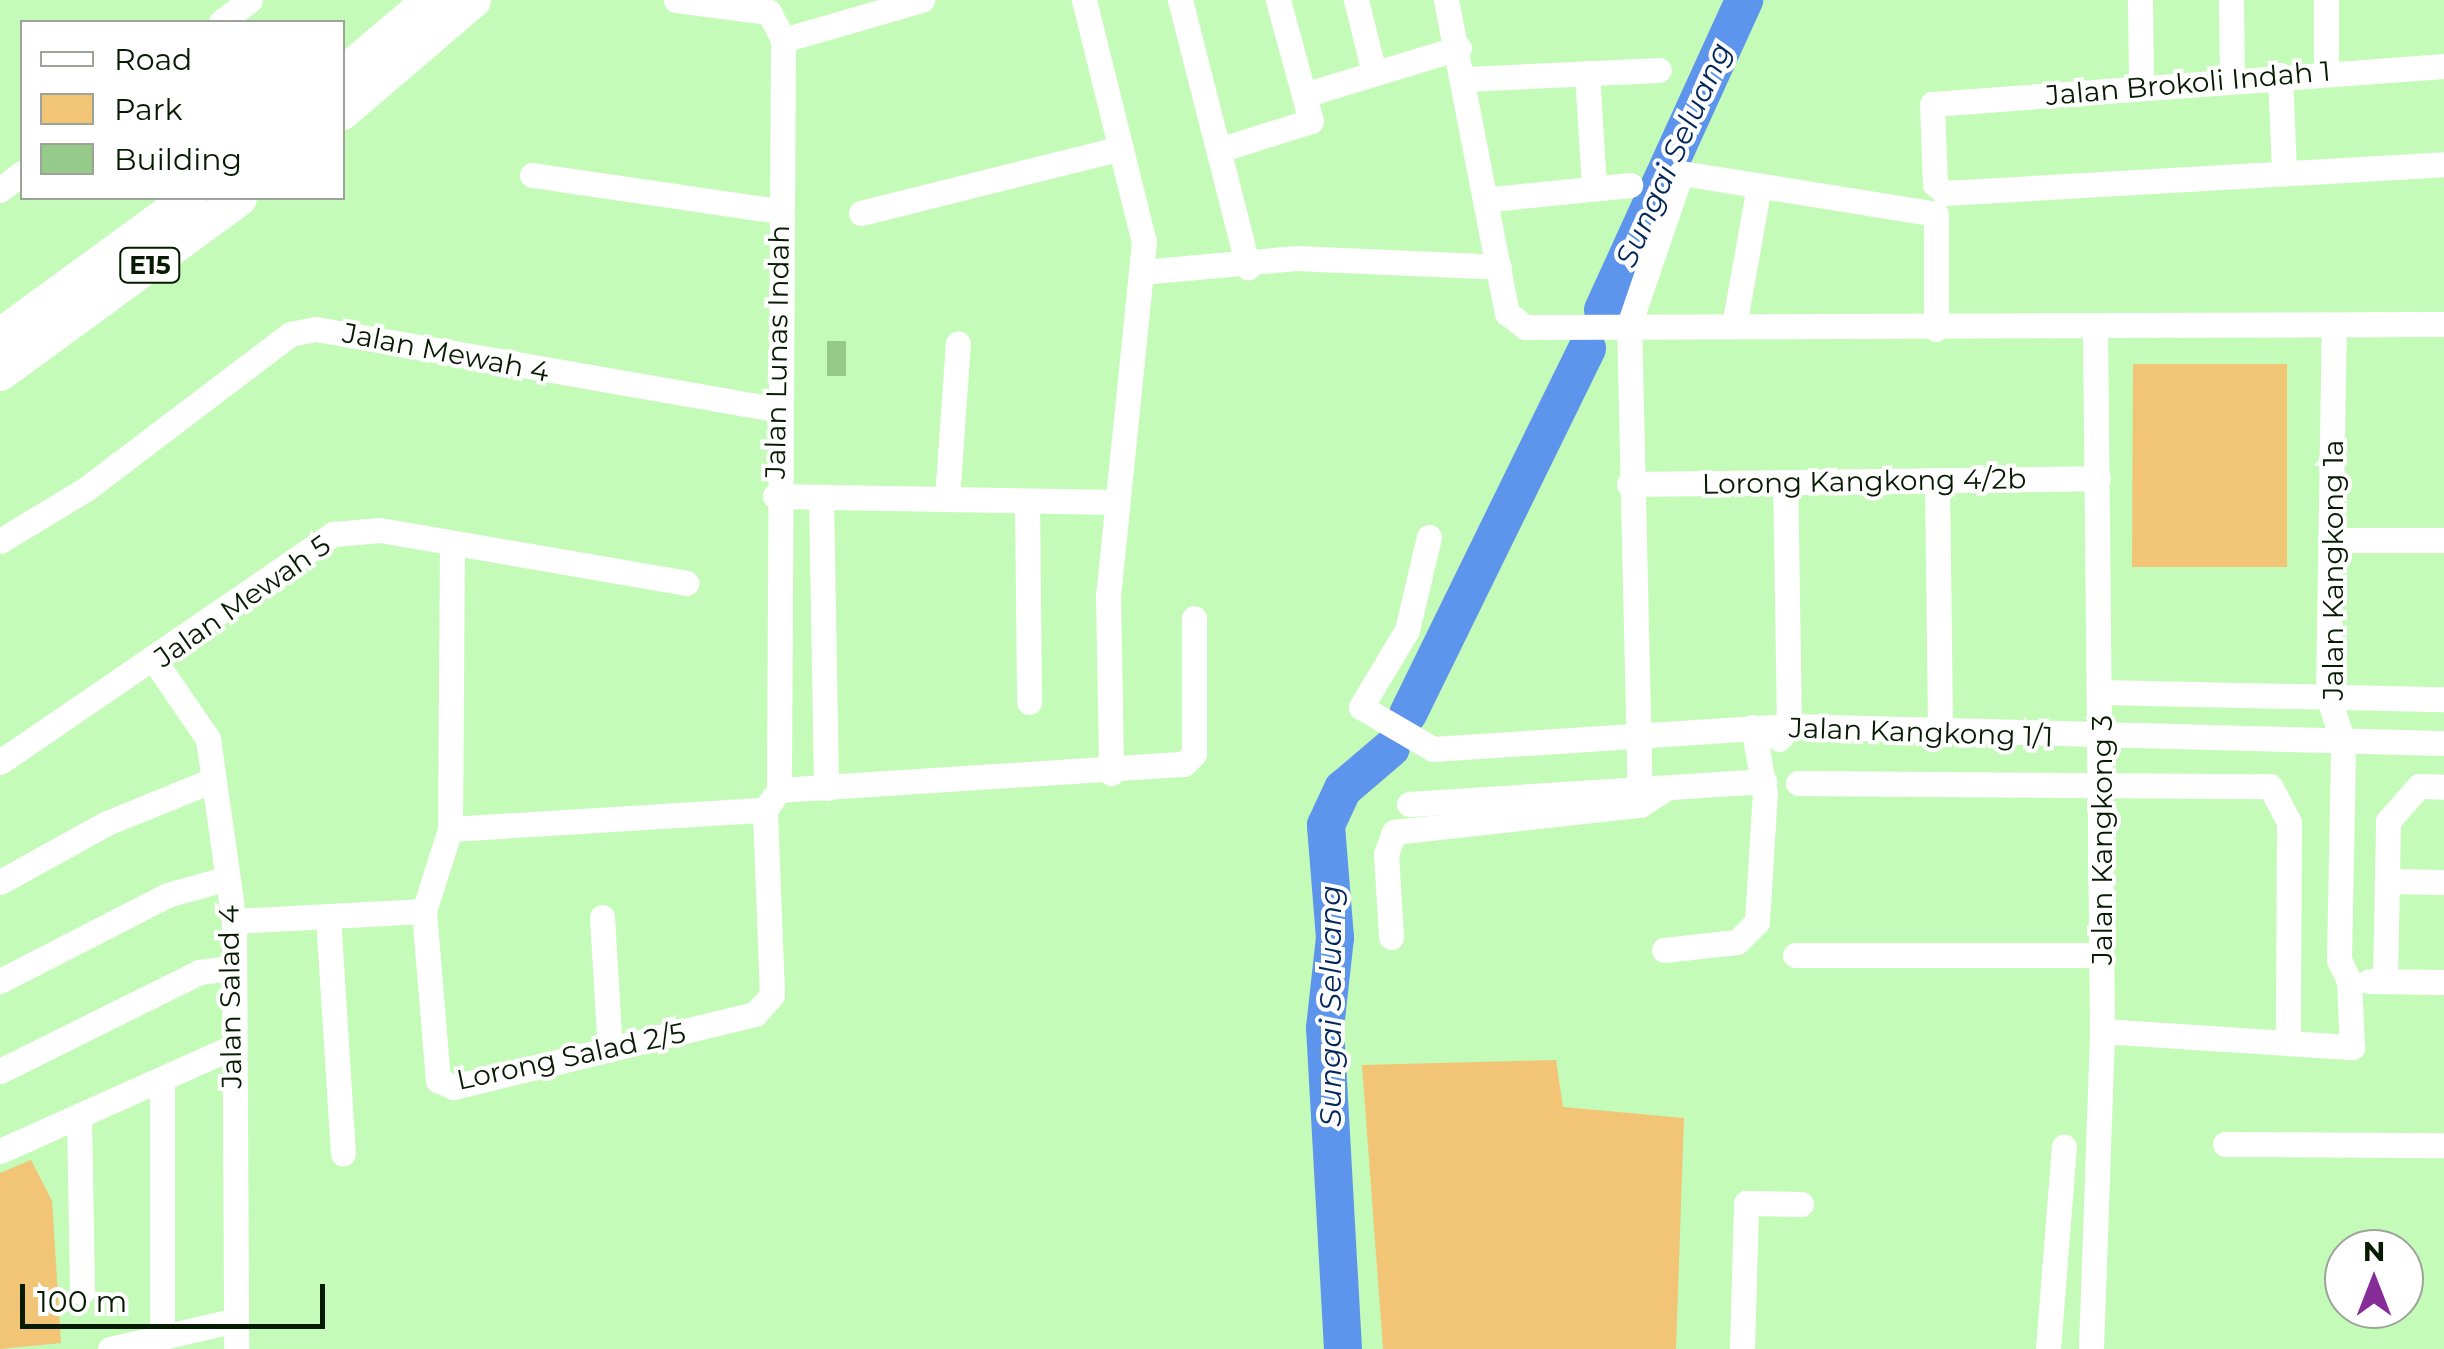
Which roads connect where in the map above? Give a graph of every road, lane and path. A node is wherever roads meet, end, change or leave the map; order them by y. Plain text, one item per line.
1 (250, 0) edge
2 (429, 0) edge
3 (473, 0) edge
4 (676, 0) edge
5 (922, 0) edge
6 (1084, 0) edge
7 (1180, 0) edge
8 (1278, 0) edge
9 (1356, 0) edge
10 (1446, 0) edge
11 (2140, 0) edge
12 (2231, 0) edge
13 (2326, 0) edge
14 (223, 20) edge
15 (783, 40) junction
16 (1459, 48) junction
17 (2444, 66) edge
18 (1659, 70) dead end
19 (345, 71) edge
20 (2326, 71) junction
21 (1374, 73) junction
22 (1588, 73) junction
23 (2280, 76) junction
24 (1468, 79) junction
25 (2232, 80) junction
26 (2141, 87) junction
27 (1304, 95) junction
28 (345, 109) edge
29 (1121, 148) junction
30 (1218, 150) junction
31 (2444, 164) edge
32 (2284, 172) junction
33 (20, 175) edge
34 (532, 175) dead end
35 (1630, 185) dead end
36 (1759, 186) junction
37 (1594, 189) junction
38 (0, 190) edge
39 (1492, 199) junction
40 (186, 200) edge
41 (235, 200) edge
42 (780, 211) junction
43 (861, 213) dead end
44 (1248, 266) junction
45 (1499, 266) junction
46 (1142, 272) junction
47 (53, 320) junction
48 (2444, 324) edge
49 (1620, 325) junction
50 (1734, 326) junction
51 (1936, 329) junction
52 (2334, 330) junction
53 (2095, 331) junction
54 (0, 335) edge
55 (958, 343) dead end
56 (0, 373) edge
57 (776, 408) junction
58 (2098, 478) junction
59 (1937, 480) junction
60 (1785, 483) junction
61 (1629, 484) junction
62 (775, 496) junction
63 (821, 497) junction
64 (948, 499) junction
65 (1028, 500) junction
66 (1116, 502) junction
67 (1429, 537) dead end
68 (2331, 540) junction
69 (2444, 540) edge
70 (0, 541) edge
71 (452, 544) junction
72 (686, 583) dead end
73 (1194, 618) dead end
74 (156, 663) junction
75 (2102, 692) junction
76 (2328, 696) junction
77 (2444, 699) edge
78 (1030, 702) dead end
79 (1789, 726) junction
80 (1753, 727) junction
81 (1638, 733) junction
82 (1940, 733) junction
83 (2101, 738) junction
84 (2343, 742) junction
85 (2444, 744) edge
86 (0, 762) edge
87 (1112, 773) junction
88 (1764, 773) junction
89 (213, 780) junction
90 (1798, 783) dead end
91 (2099, 783) junction
92 (1721, 785) junction
93 (2444, 787) edge
94 (826, 788) junction
95 (1648, 793) junction
96 (772, 800) junction
97 (1409, 804) dead end
98 (1761, 816) junction
99 (450, 829) junction
100 (225, 880) junction
101 (0, 882) edge
102 (2387, 882) junction
103 (2444, 882) edge
104 (424, 911) junction
105 (328, 916) junction
106 (602, 917) dead end
107 (234, 921) junction
108 (1391, 936) dead end
109 (1664, 950) dead end
110 (1794, 955) dead end
111 (2101, 955) junction
112 (234, 968) junction
113 (2350, 980) junction
114 (0, 981) edge
115 (2386, 981) junction
116 (2444, 982) edge
117 (772, 996) joint
118 (2102, 1031) junction
119 (2288, 1038) junction
120 (233, 1047) junction
121 (610, 1050) junction
122 (0, 1071) edge
123 (162, 1079) junction
124 (79, 1116) junction
125 (2225, 1144) dead end
126 (2444, 1145) edge
127 (2064, 1147) dead end
128 (0, 1151) edge
129 (343, 1154) dead end
130 (1801, 1204) dead end
131 (82, 1292) dead end
132 (232, 1320) junction
133 (162, 1337) junction
134 (110, 1349) edge
135 (236, 1349) edge
136 (1742, 1349) edge
137 (2048, 1349) edge
138 (2092, 1349) edge

1 - 14 street
2 - 19 highway
3 - 28 highway
4 - 15 street
5 - 15 street
6 - 29 street
7 - 30 street
8 - 27 street
9 - 21 street
10 - 16 street
11 - 26 street
12 - 25 street
13 - 20 street
15 - 42 street, Jalan Lunas Indah
16 - 21 street
16 - 24 street
17 - 20 street, Jalan Brokoli Indah 1
18 - 22 street
20 - 23 street, Jalan Brokoli Indah 1
21 - 27 street
22 - 24 street
22 - 37 street
23 - 25 street, Jalan Brokoli Indah 1
23 - 32 street
24 - 39 street
25 - 26 street, Jalan Brokoli Indah 1
26 - 32 street, Jalan Brokoli Indah 1
27 - 30 street
29 - 43 street
29 - 46 street
30 - 44 street
31 - 32 street
33 - 38 street
34 - 42 street
35 - 37 street
36 - 49 street
36 - 50 street
36 - 51 street
37 - 39 street
39 - 45 street
40 - 47 highway, E15
41 - 47 highway, E15
42 - 57 street, Jalan Lunas Indah
44 - 45 street
44 - 46 street
45 - 49 street
46 - 66 street
47 - 54 highway, E15
47 - 56 highway, E15
48 - 52 street
49 - 50 street
49 - 61 street
50 - 51 street
51 - 53 street
52 - 53 street
52 - 68 street, Jalan Kangkong 1a
53 - 58 street, Jalan Kangkong 3
55 - 64 street
57 - 62 street, Jalan Lunas Indah
57 - 70 street, Jalan Mewah 4
58 - 59 street, Lorong Kangkong 4/2b
58 - 75 street, Jalan Kangkong 3
59 - 60 street, Lorong Kangkong 4/2b
59 - 82 street
60 - 61 street, Lorong Kangkong 4/2b
60 - 79 street
61 - 81 street
62 - 63 street
62 - 96 street, Jalan Lunas Indah
63 - 64 street
63 - 94 street
64 - 65 street
65 - 66 street
65 - 78 street
66 - 87 street
67 - 81 street, Jalan Kangkong 1/1
68 - 69 street
68 - 76 street, Jalan Kangkong 1a
71 - 72 street, Jalan Mewah 5
71 - 74 street, Jalan Mewah 5
71 - 99 street, Lorong Salad 2/5
73 - 87 street
74 - 86 street, Jalan Mewah 5
74 - 89 street, Jalan Salad 4
75 - 76 street
75 - 83 street, Jalan Kangkong 3
76 - 77 street
76 - 84 street, Jalan Kangkong 1a
79 - 80 street, Jalan Kangkong 1/1
79 - 82 street, Jalan Kangkong 1/1
79 - 88 street
80 - 81 street, Jalan Kangkong 1/1
80 - 88 street
81 - 95 street
82 - 83 street, Jalan Kangkong 1/1
83 - 84 street, Jalan Kangkong 1/1
83 - 91 street, Jalan Kangkong 3
84 - 85 street, Jalan Kangkong 1/1
84 - 113 street, Jalan Kangkong 1a
87 - 94 street
88 - 92 street
88 - 98 street
89 - 100 street, Jalan Salad 4
89 - 101 street
90 - 91 street
91 - 111 street, Jalan Kangkong 3
91 - 119 street
92 - 95 street
92 - 98 street
93 - 102 street
94 - 96 street
95 - 97 street
95 - 108 street
96 - 99 street
96 - 117 street, Jalan Lunas Indah
98 - 109 street
99 - 104 street, Lorong Salad 2/5
100 - 107 street, Jalan Salad 4
100 - 114 street
102 - 103 street
102 - 115 street
104 - 105 street
104 - 121 street, Lorong Salad 2/5
105 - 107 street
105 - 129 street
106 - 121 street
107 - 112 street, Jalan Salad 4
110 - 111 street
111 - 118 street, Jalan Kangkong 3
112 - 120 street, Jalan Salad 4
112 - 122 street
113 - 115 street
113 - 119 street, Jalan Kangkong 1a
115 - 116 street
117 - 121 street, Lorong Salad 2/5
118 - 119 street
118 - 138 street, Jalan Kangkong 3
120 - 123 street
120 - 132 street, Jalan Salad 4
123 - 124 street
123 - 133 street
124 - 128 street
124 - 131 street
125 - 126 street
127 - 137 street
130 - 136 street
132 - 133 street
132 - 135 street, Jalan Salad 4
133 - 134 street

